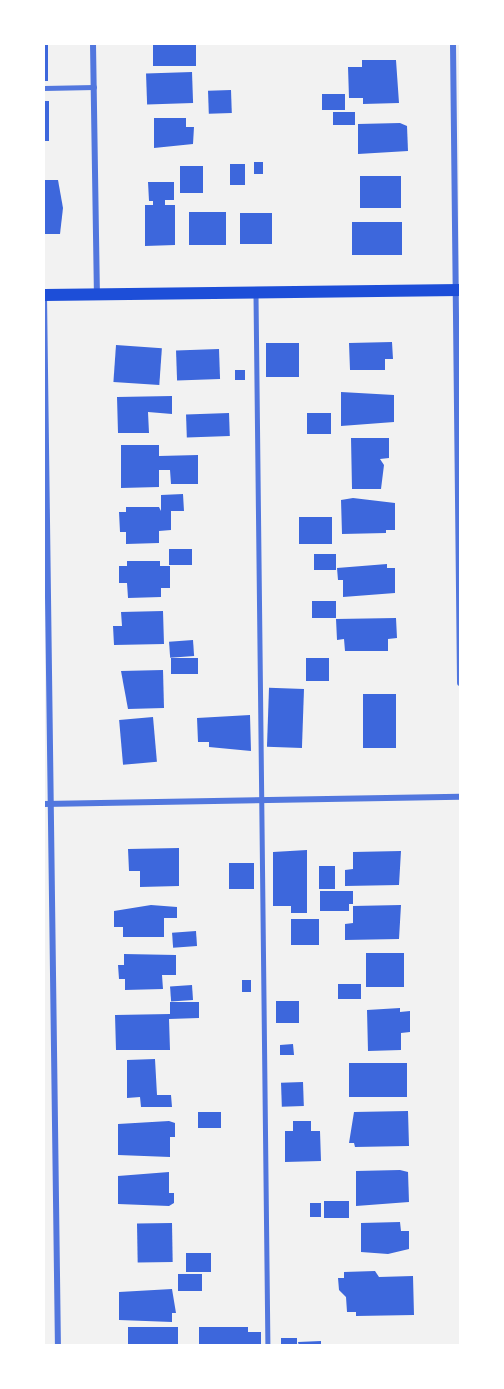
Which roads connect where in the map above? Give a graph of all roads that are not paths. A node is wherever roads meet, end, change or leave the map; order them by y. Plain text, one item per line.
1 (93, 44) edge
2 (453, 44) edge
3 (94, 87) junction
4 (44, 88) edge
5 (459, 290) edge
6 (256, 292) junction
7 (44, 294) edge
8 (97, 294) junction
9 (460, 683) edge
10 (460, 797) edge
11 (260, 800) junction
12 (47, 804) edge
13 (58, 1346) edge
14 (268, 1346) edge

1 - 3 street
2 - 5 street
3 - 4 lane
3 - 8 street
5 - 6 main road
5 - 9 street
6 - 8 main road
6 - 11 lane
7 - 8 main road
7 - 12 street
10 - 11 street
11 - 12 street
11 - 14 lane
12 - 13 street

